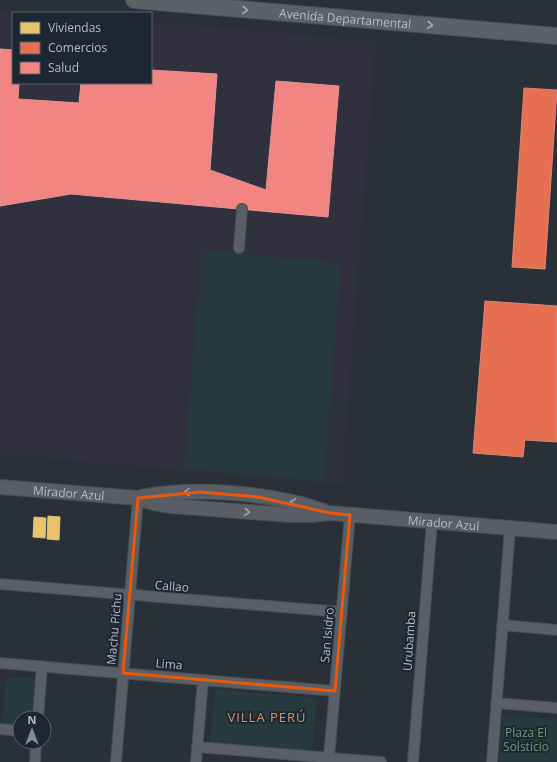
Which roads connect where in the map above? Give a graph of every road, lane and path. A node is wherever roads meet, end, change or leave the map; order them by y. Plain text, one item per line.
1 (134, 0) edge
2 (187, 2) edge
3 (557, 36) edge
4 (242, 209) dead end
5 (239, 248) dead end
6 (0, 487) edge
7 (138, 498) junction
8 (350, 515) junction
9 (432, 521) junction
10 (510, 528) junction
11 (557, 532) edge
12 (0, 584) edge
13 (130, 595) junction
14 (342, 612) junction
15 (502, 625) junction
16 (557, 630) edge
17 (0, 663) edge
18 (42, 666) junction
19 (123, 673) junction
20 (203, 680) junction
21 (335, 691) junction
22 (496, 703) junction
23 (557, 708) edge
24 (39, 710) edge
25 (0, 729) edge
26 (12, 730) edge
27 (197, 747) junction
28 (36, 750) edge
29 (329, 758) junction
30 (35, 762) edge
31 (116, 762) edge
32 (196, 762) edge
33 (380, 762) edge
34 (413, 762) edge
35 (492, 762) edge

1 - 2 main road, Avenida Departamental
2 -> 3 main road, Avenida Departamental
4 - 5 street
6 - 7 street, Mirador Azul
7 - 8 street, Mirador Azul
7 - 13 street, Machu Pichu
8 - 9 street, Mirador Azul
8 - 14 street, San Isidro
9 - 10 street, Mirador Azul
9 - 34 street, Urubamba
10 - 11 street, Mirador Azul
10 - 15 street
12 - 13 street, Callao
13 - 14 street, Callao
13 - 19 street, Machu Pichu
14 - 21 street, San Isidro
15 - 16 street
15 - 22 street
17 - 18 street, Lima
18 - 19 street, Lima
18 - 24 street
19 - 20 street, Lima
19 - 31 street, Machu Pichu
20 - 21 street, Lima
20 - 27 street
21 - 29 street, San Isidro
22 - 23 street
22 - 35 street
25 - 26 street
27 - 29 street
27 - 32 street
28 - 30 street
29 - 33 street

